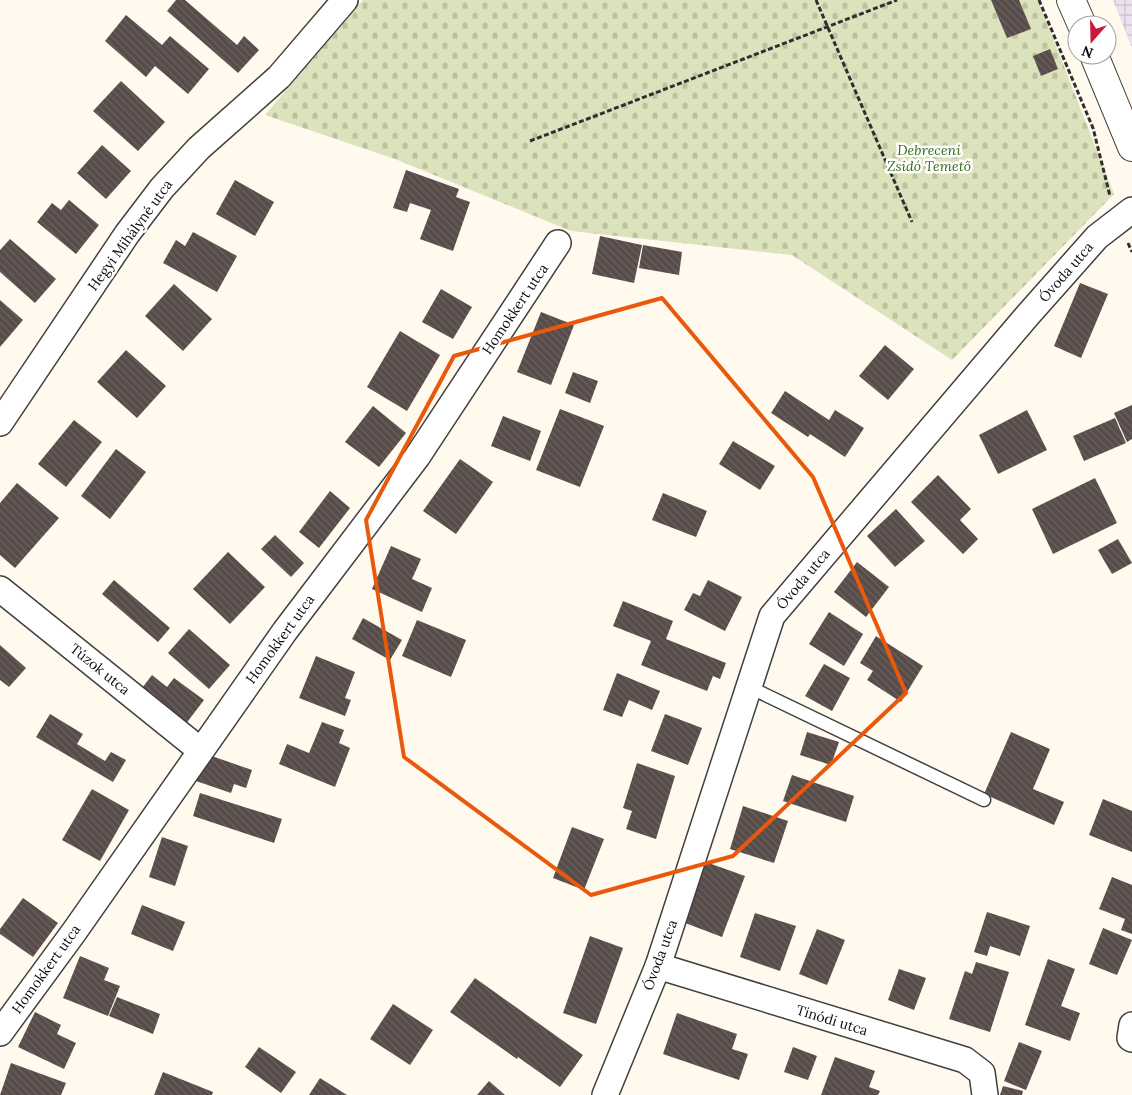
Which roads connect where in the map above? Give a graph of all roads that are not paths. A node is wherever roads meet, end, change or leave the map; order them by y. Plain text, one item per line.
1 (345, 0) edge
2 (1071, 0) edge
3 (1078, 15) edge
4 (1098, 65) edge
5 (1132, 147) edge
6 (1124, 216) edge
7 (558, 243) dead end
8 (0, 423) edge
9 (0, 589) edge
10 (749, 687) junction
11 (200, 750) junction
12 (984, 800) dead end
13 (658, 966) junction
14 (0, 1033) edge
15 (605, 1095) edge
16 (985, 1095) edge

1 - 8 street, Hegyi Mihályné utca
2 - 3 street
4 - 5 street
6 - 10 street, Óvoda utca
7 - 11 street, Homokkert utca
9 - 11 street, Túzok utca
10 - 12 lane
10 - 13 street, Óvoda utca
11 - 14 street, Homokkert utca
13 - 15 street, Óvoda utca
13 - 16 street, Tinódi utca

